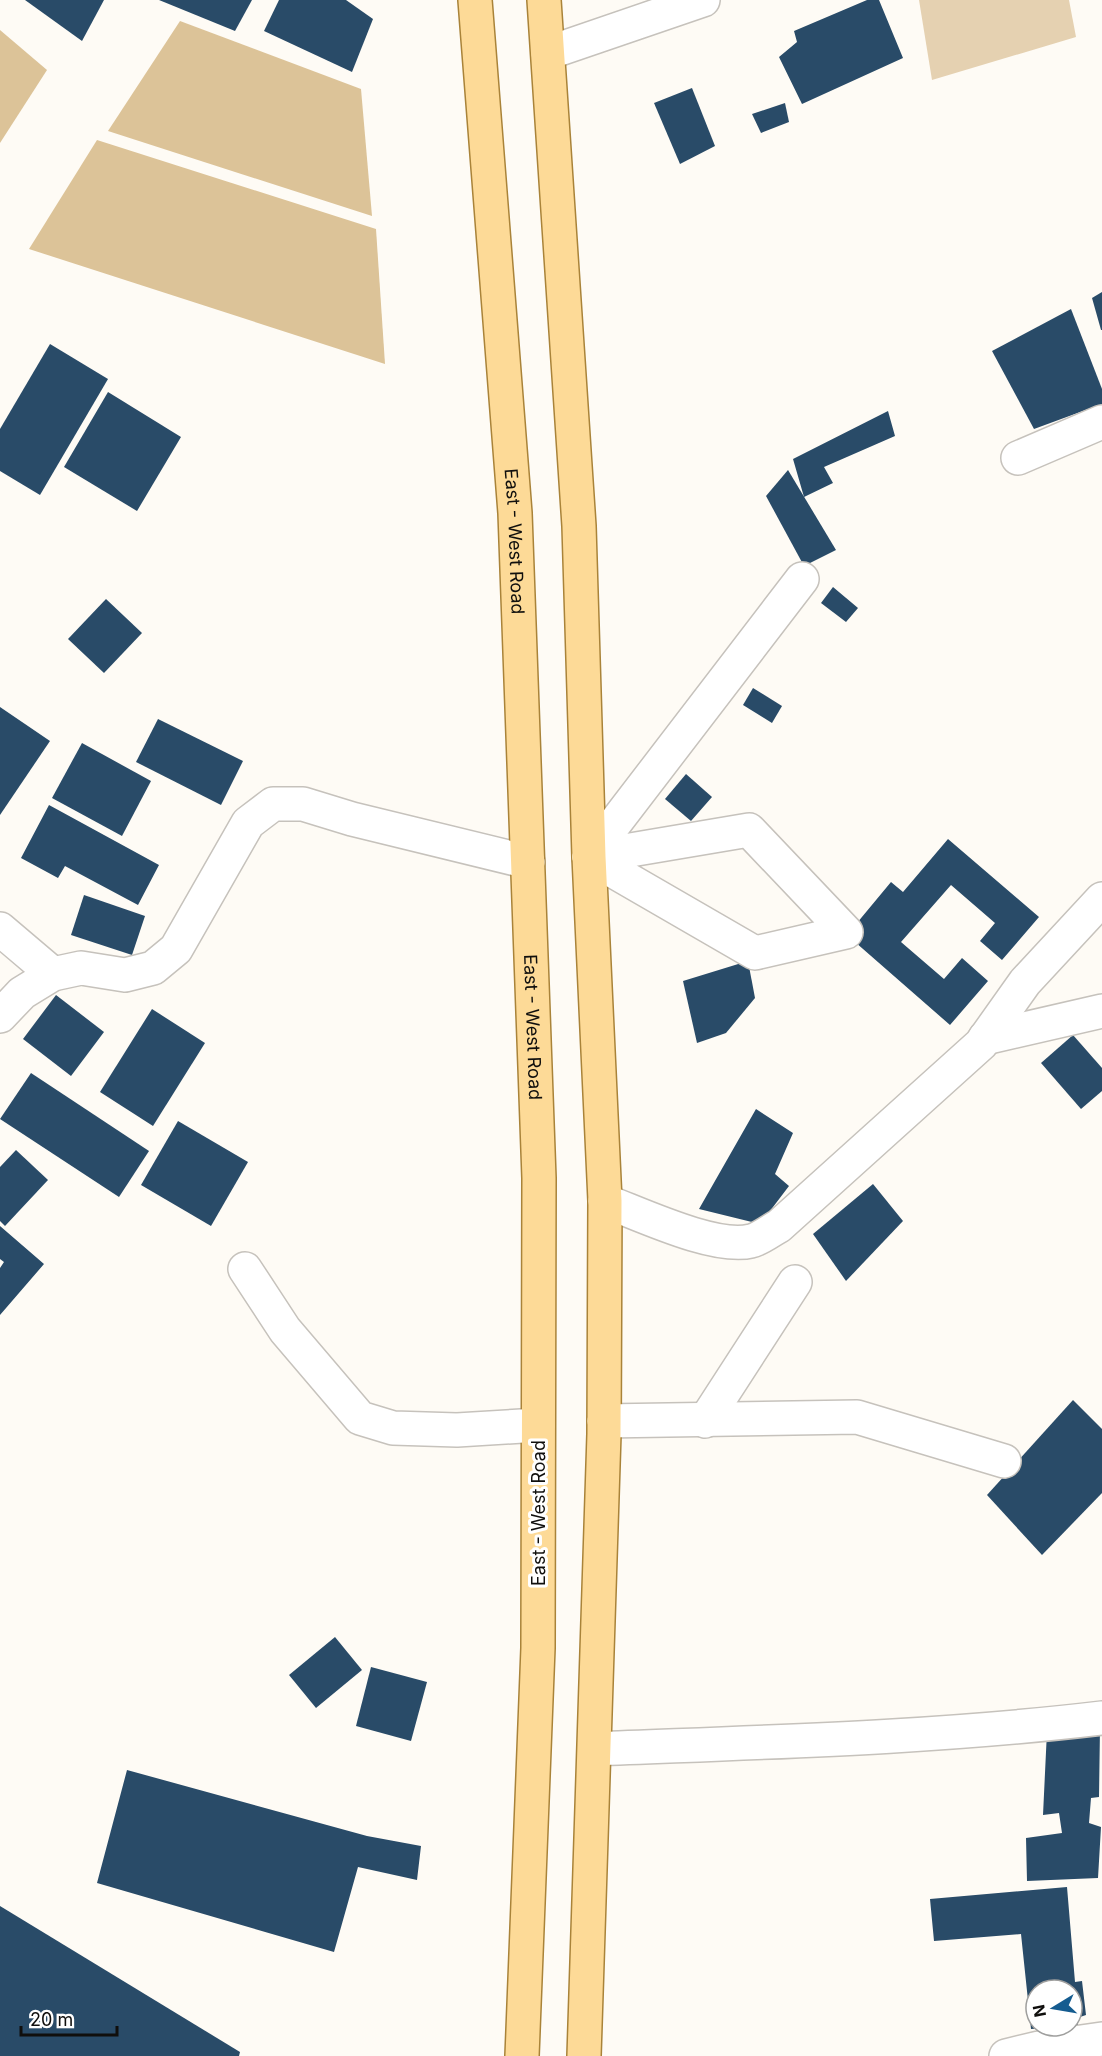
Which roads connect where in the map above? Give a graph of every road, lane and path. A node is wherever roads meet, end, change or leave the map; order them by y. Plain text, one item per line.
1 (475, 0) edge
2 (544, 0) edge
3 (703, 0) edge
4 (548, 53) junction
5 (1102, 422) edge
6 (1018, 458) dead end
7 (802, 579) dead end
8 (589, 856) junction
9 (528, 862) junction
10 (1102, 899) edge
11 (0, 929) edge
12 (53, 974) junction
13 (1102, 1011) edge
14 (0, 1016) edge
15 (985, 1038) junction
16 (605, 1201) junction
17 (245, 1269) dead end
18 (795, 1282) dead end
19 (604, 1421) junction
20 (705, 1421) junction
21 (538, 1425) junction
22 (1004, 1461) dead end
23 (1102, 1718) edge
24 (595, 1749) junction
25 (1102, 2039) edge
26 (522, 2056) edge
27 (584, 2056) edge
28 (1006, 2056) edge

1 - 9 main road, East - West Road
2 - 4 main road
3 - 4 street
4 - 8 main road
5 - 6 street
7 - 8 street
8 - 8 street
8 - 16 main road
9 - 12 street
9 - 21 main road, East - West Road
10 - 15 street
11 - 12 street
12 - 14 street
13 - 15 street
15 - 16 street
16 - 19 main road
17 - 21 street
18 - 20 street
19 - 20 street
19 - 24 main road
20 - 22 street
21 - 26 main road, East - West Road
23 - 24 street
24 - 27 main road
25 - 28 street

